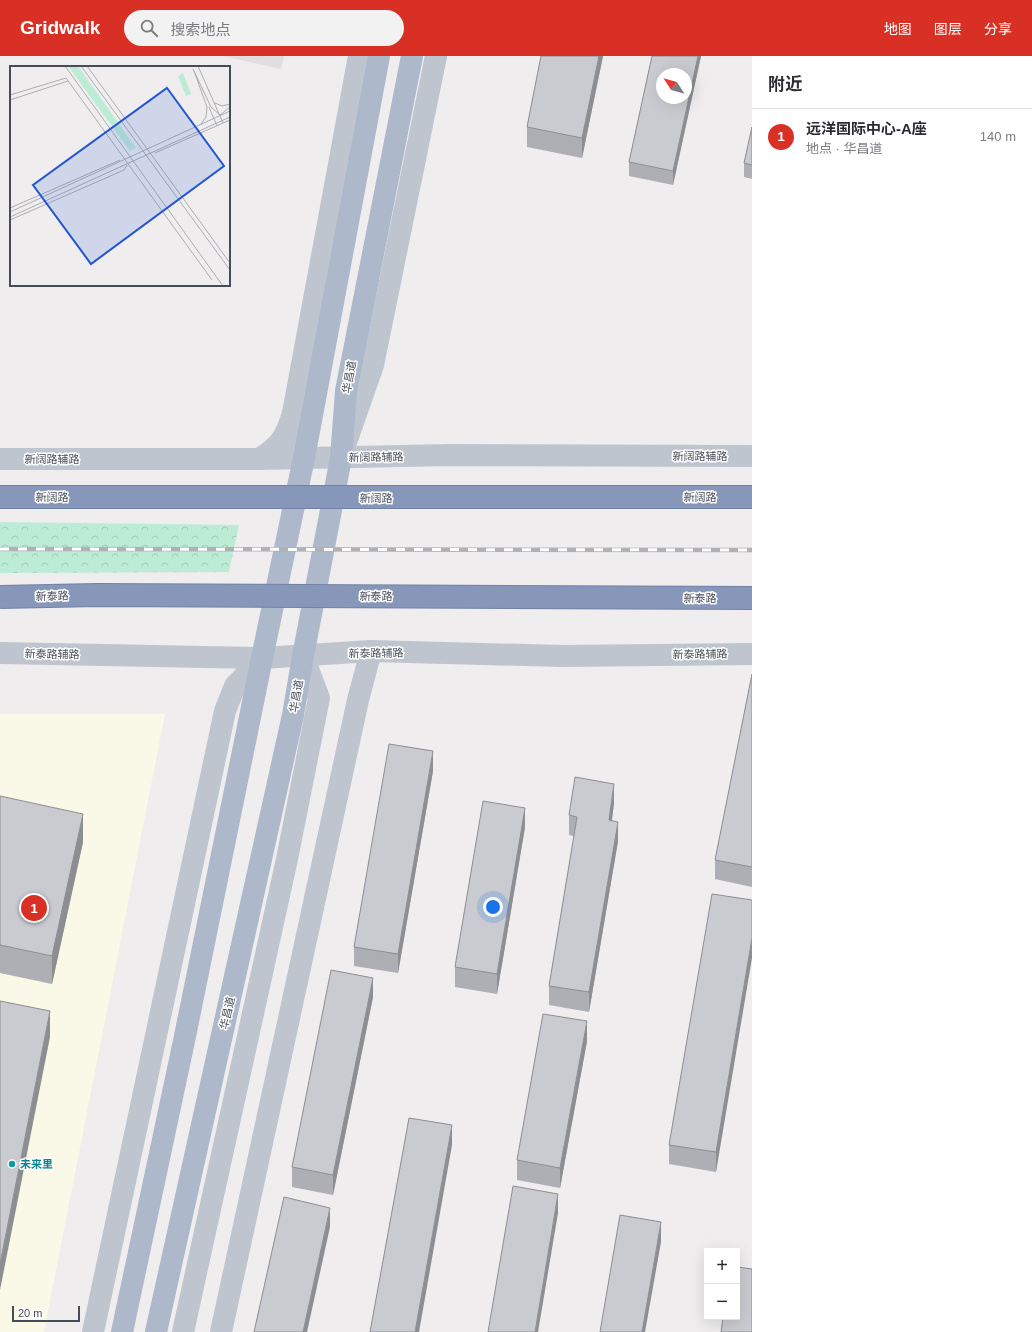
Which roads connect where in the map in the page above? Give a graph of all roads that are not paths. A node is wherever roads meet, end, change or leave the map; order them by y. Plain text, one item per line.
1 (359, 56) edge
2 (379, 56) edge
3 (412, 56) edge
4 (436, 56) edge
5 (293, 413) junction
6 (752, 456) edge
7 (304, 458) junction
8 (341, 458) junction
9 (0, 459) edge
10 (259, 459) junction
11 (0, 497) edge
12 (752, 498) edge
13 (0, 597) edge
14 (752, 598) edge
15 (371, 651) junction
16 (0, 653) edge
17 (752, 654) edge
18 (303, 656) junction
19 (262, 658) junction
20 (93, 1332) edge
21 (122, 1332) edge
22 (156, 1332) edge
23 (183, 1332) edge
24 (221, 1332) edge

1 - 5 street
2 - 7 main road
3 - 8 main road, 华昌道
4 - 8 street
5 - 7 street
5 - 10 street
6 - 8 street, 新阔路辅路
7 - 8 street, 新阔路辅路
7 - 10 street, 新阔路辅路
7 - 19 main road
8 - 18 main road, 华昌道
9 - 10 street, 新阔路辅路
11 - 12 highway, 新阔路, bridge
13 - 14 highway, 新泰路, bridge
15 - 17 street, 新泰路辅路
15 - 18 street, 新泰路辅路
15 - 24 street
16 - 19 street, 新泰路辅路
18 - 19 street, 新泰路辅路
18 - 22 main road, 华昌道
18 - 23 street
19 - 20 street
19 - 21 main road

